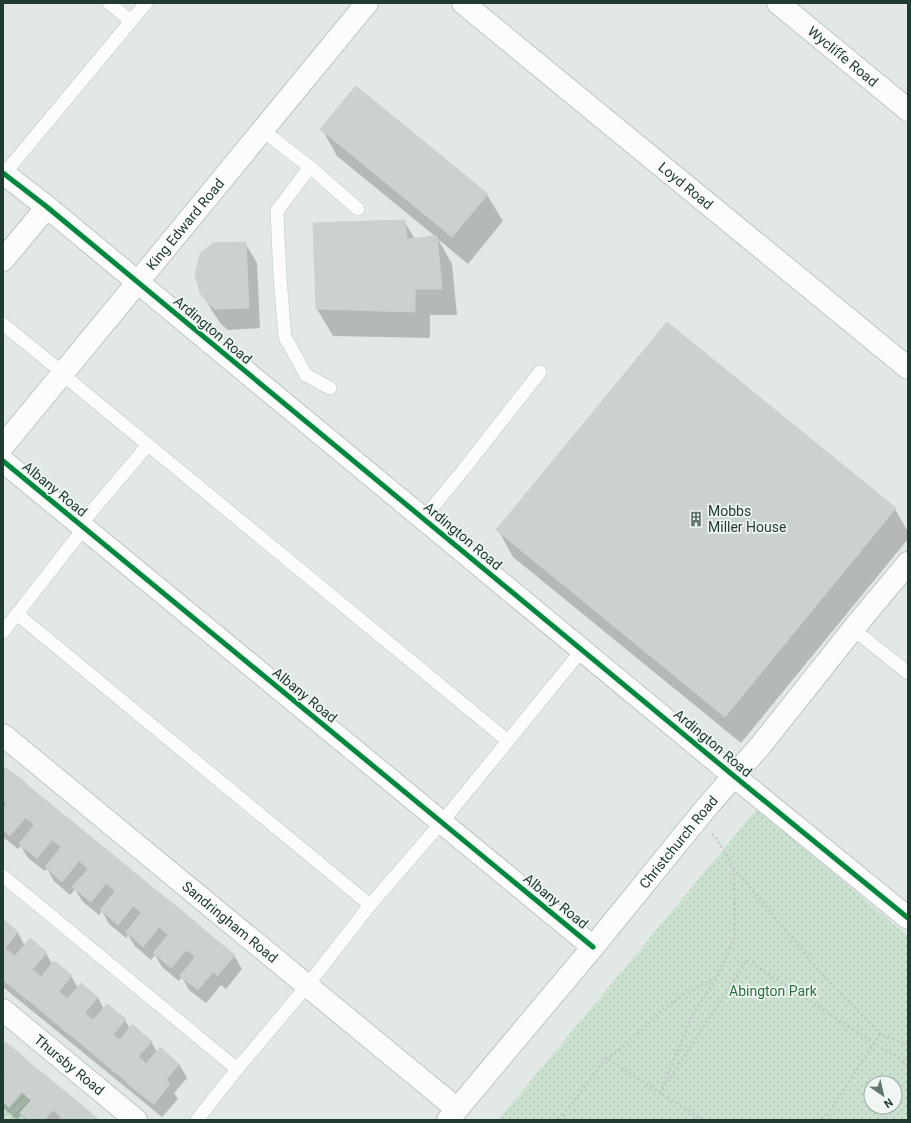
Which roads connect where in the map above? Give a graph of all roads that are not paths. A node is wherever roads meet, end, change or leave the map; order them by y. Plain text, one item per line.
1 (109, 3) edge
2 (146, 3) edge
3 (367, 3) edge
4 (463, 3) edge
5 (778, 3) edge
6 (131, 21) junction
7 (908, 110) edge
8 (262, 130) junction
9 (310, 167) junction
10 (4, 174) edge
11 (46, 207) junction
12 (358, 209) dead end
13 (3, 260) edge
14 (137, 283) junction
15 (3, 324) edge
16 (908, 368) edge
17 (540, 372) dead end
18 (62, 373) junction
19 (330, 388) dead end
20 (148, 445) junction
21 (3, 446) edge
22 (3, 462) edge
23 (423, 519) junction
24 (82, 527) junction
25 (908, 563) edge
26 (17, 614) junction
27 (853, 629) junction
28 (3, 632) edge
29 (582, 650) junction
30 (908, 673) edge
31 (3, 735) edge
32 (508, 741) junction
33 (734, 776) junction
34 (442, 822) junction
35 (3, 876) edge
36 (370, 905) junction
37 (908, 918) edge
38 (593, 946) junction
39 (307, 986) junction
40 (3, 1010) edge
41 (237, 1069) junction
42 (452, 1114) edge
43 (136, 1120) edge
44 (197, 1120) edge

1 - 6 lane
2 - 6 lane
3 - 8 street, King Edward Road
4 - 16 street, Loyd Road
5 - 7 street, Wycliffe Road
6 - 10 lane
8 - 9 lane
8 - 14 street, King Edward Road
9 - 12 lane
9 - 19 lane
10 - 11 street, Ardington Road
11 - 13 street
11 - 14 street, Ardington Road
14 - 18 street, King Edward Road
14 - 23 street, Ardington Road
15 - 18 lane
17 - 23 lane
18 - 20 lane
18 - 21 street, King Edward Road
20 - 24 lane
20 - 32 lane
22 - 24 street, Albany Road
23 - 29 street, Ardington Road
24 - 26 lane
24 - 34 street, Albany Road
25 - 27 street, Christchurch Road
26 - 28 lane
26 - 36 lane
27 - 30 lane
27 - 33 street, Christchurch Road
29 - 32 lane
29 - 33 street, Ardington Road
31 - 39 street, Sandringham Road
32 - 34 lane
33 - 37 street, Ardington Road
33 - 38 street, Christchurch Road
34 - 36 lane
34 - 38 street, Albany Road
35 - 41 lane
36 - 39 lane
38 - 42 street, Christchurch Road
39 - 41 lane
39 - 42 street, Sandringham Road
40 - 43 street, Thursby Road
41 - 44 lane

